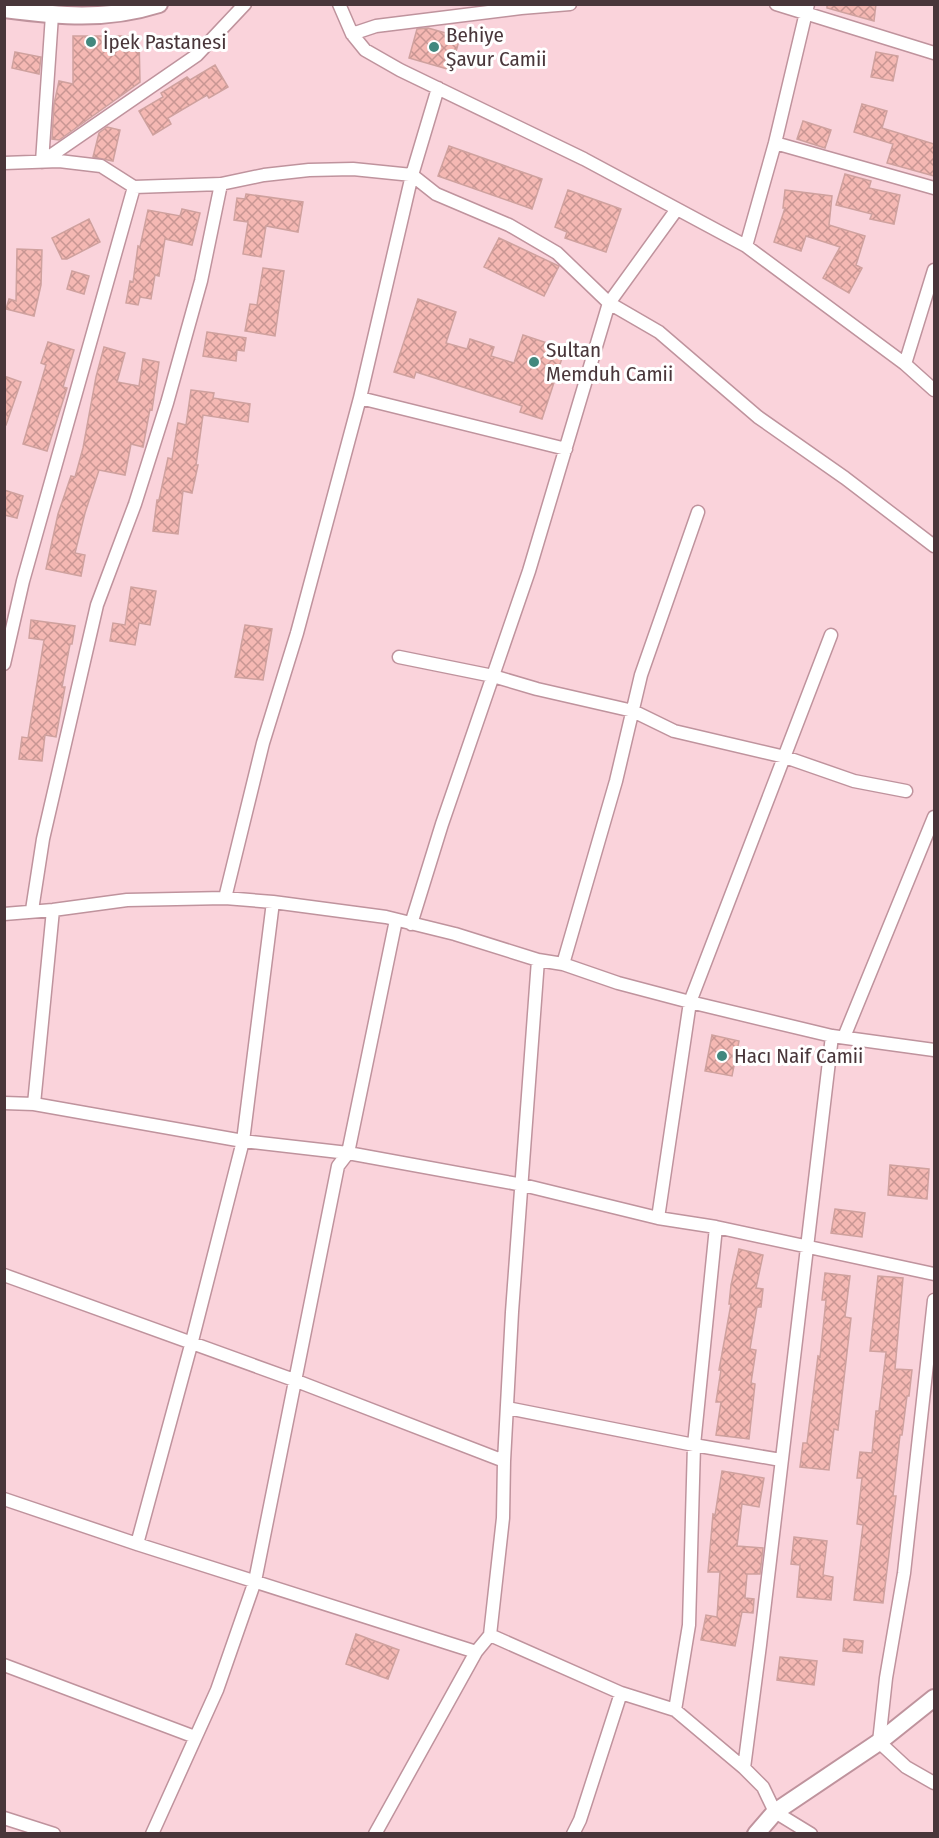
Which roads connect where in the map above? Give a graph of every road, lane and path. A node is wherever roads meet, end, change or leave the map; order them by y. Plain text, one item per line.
1 (159, 4) edge
2 (245, 4) edge
3 (339, 4) edge
4 (570, 4) edge
5 (776, 4) edge
6 (520, 6) edge
7 (4, 9) edge
8 (807, 9) edge
9 (52, 15) junction
10 (352, 34) junction
11 (934, 54) edge
12 (438, 88) junction
13 (775, 143) junction
14 (42, 162) junction
15 (4, 163) edge
16 (412, 175) junction
17 (221, 184) junction
18 (134, 187) junction
19 (934, 188) edge
20 (677, 209) junction
21 (746, 246) junction
22 (934, 270) edge
23 (609, 303) junction
24 (905, 364) junction
25 (934, 390) edge
26 (360, 398) junction
27 (566, 449) junction
28 (698, 512) dead end
29 (934, 546) edge
30 (831, 635) dead end
31 (399, 657) dead end
32 (4, 664) edge
33 (493, 676) junction
34 (633, 711) junction
35 (784, 757) junction
36 (906, 791) dead end
37 (934, 817) edge
38 (225, 898) junction
39 (273, 902) junction
40 (32, 910) junction
41 (53, 910) junction
42 (4, 914) edge
43 (396, 920) junction
44 (411, 924) junction
45 (538, 960) junction
46 (563, 964) junction
47 (690, 1002) junction
48 (838, 1036) junction
49 (934, 1050) edge
50 (4, 1103) edge
51 (34, 1104) junction
52 (243, 1141) junction
53 (348, 1152) junction
54 (523, 1185) junction
55 (658, 1218) junction
56 (716, 1227) junction
57 (807, 1246) junction
58 (934, 1274) edge
59 (4, 1275) edge
60 (934, 1300) edge
61 (191, 1345) junction
62 (294, 1380) junction
63 (507, 1408) junction
64 (694, 1445) junction
65 (781, 1460) junction
66 (504, 1461) junction
67 (4, 1499) edge
68 (137, 1544) junction
69 (255, 1581) junction
70 (490, 1635) junction
71 (476, 1652) junction
72 (4, 1665) edge
73 (621, 1693) junction
74 (934, 1698) edge
75 (675, 1710) junction
76 (195, 1737) junction
77 (879, 1742) junction
78 (744, 1768) junction
79 (934, 1784) edge
80 (775, 1812) junction
81 (4, 1818) edge
82 (54, 1833) edge
83 (152, 1833) edge
84 (375, 1833) edge
85 (573, 1833) edge
86 (756, 1833) edge
87 (811, 1833) edge

1 - 9 street
2 - 14 street
3 - 10 street
4 - 6 street
5 - 8 street
6 - 10 street
7 - 9 street
8 - 11 street
8 - 13 street
9 - 14 street
10 - 12 street
12 - 16 street
12 - 20 street
13 - 19 street
13 - 21 street
14 - 15 street
14 - 18 street
16 - 17 street
16 - 23 street
16 - 26 street
17 - 18 street
17 - 40 street
18 - 32 street
20 - 21 street
20 - 23 street
21 - 24 street
22 - 24 street
23 - 27 street
23 - 29 street
24 - 25 street
26 - 27 street
26 - 38 street
27 - 33 street
28 - 34 street
30 - 35 street
31 - 33 street
33 - 34 street
33 - 44 street
34 - 35 street
34 - 46 street
35 - 36 street
35 - 47 street
37 - 48 street
38 - 39 street
38 - 41 street
39 - 43 street
39 - 52 street
40 - 41 street
40 - 42 street
41 - 51 street
43 - 44 street
43 - 53 street
44 - 45 street
45 - 46 street
45 - 54 street
46 - 47 street
47 - 48 street
47 - 55 street
48 - 49 street
48 - 57 street
50 - 51 street
51 - 52 street
52 - 53 street
52 - 61 street
53 - 54 street
53 - 62 street
54 - 55 street
54 - 63 street
55 - 56 street
56 - 57 street
56 - 64 street
57 - 58 street
57 - 65 street
59 - 61 street
60 - 77 street
61 - 62 street
61 - 68 street
62 - 66 street
62 - 69 street
63 - 64 street
63 - 66 street
64 - 65 street
64 - 75 street
65 - 78 street
66 - 70 street
67 - 68 street
68 - 69 street
69 - 71 street
69 - 76 street
70 - 71 street
70 - 73 street
71 - 84 street
72 - 76 street
73 - 75 street
73 - 85 street
74 - 77 street
75 - 78 street
76 - 83 street
77 - 79 street
77 - 80 street
78 - 80 street
80 - 86 street
80 - 87 street
81 - 82 street

